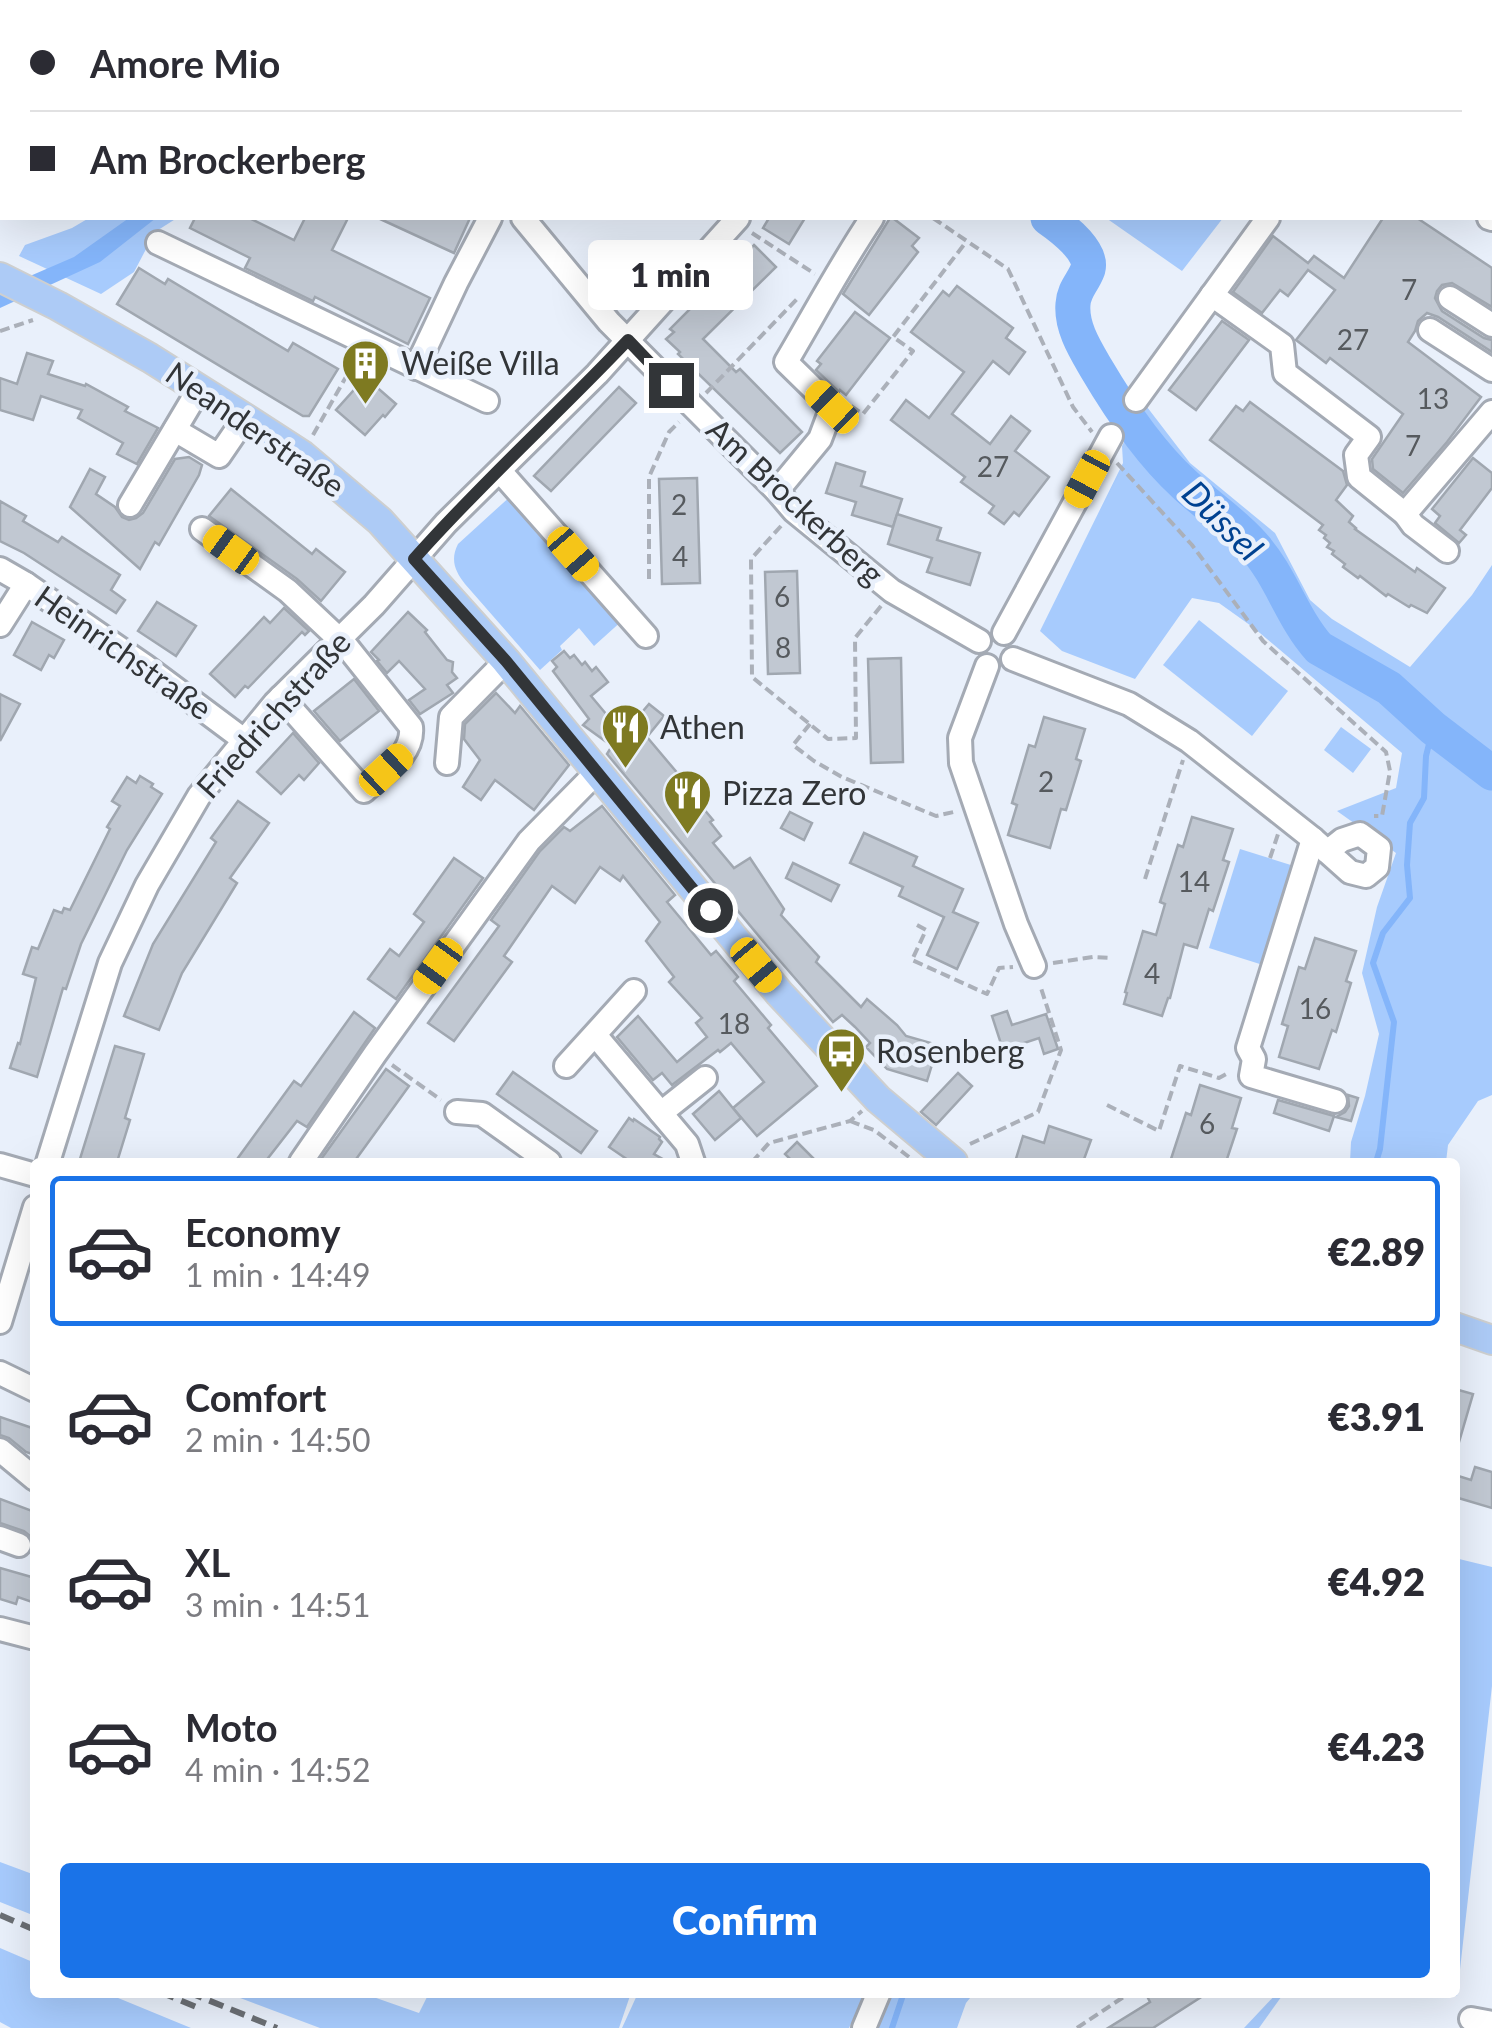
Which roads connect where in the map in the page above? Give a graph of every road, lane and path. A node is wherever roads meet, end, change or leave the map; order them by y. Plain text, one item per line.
1 (489, 220) edge
2 (526, 220) edge
3 (736, 220) edge
4 (738, 220) edge
5 (870, 220) edge
6 (936, 220) edge
7 (1267, 220) edge
8 (966, 242) junction
9 (158, 243) dead end
10 (0, 278) edge
11 (824, 280) junction
12 (1212, 295) junction
13 (1450, 298) dead end
14 (1492, 325) edge
15 (1430, 330) dead end
16 (628, 340) junction
17 (365, 344) junction
18 (416, 368) junction
19 (1492, 370) edge
20 (200, 389) junction
21 (1136, 400) dead end
22 (487, 401) dead end
23 (692, 408) junction
24 (1492, 412) edge
25 (246, 418) junction
26 (175, 430) junction
27 (820, 438) junction
28 (1107, 442) junction
29 (302, 454) junction
30 (500, 471) junction
31 (778, 491) junction
32 (130, 505) dead end
33 (794, 511) junction
34 (1405, 514) junction
35 (202, 529) dead end
36 (1447, 551) dead end
37 (414, 559) junction
38 (0, 570) edge
39 (649, 579) dead end
40 (26, 584) junction
41 (892, 592) junction
42 (0, 625) edge
43 (1004, 632) junction
44 (646, 636) dead end
45 (340, 638) junction
46 (979, 641) junction
47 (1013, 658) junction
48 (506, 661) junction
49 (987, 666) junction
50 (281, 697) junction
51 (810, 724) junction
52 (244, 740) junction
53 (1189, 741) junction
54 (447, 763) dead end
55 (596, 773) junction
56 (977, 807) junction
57 (1364, 816) dead end
58 (1146, 880) dead end
59 (917, 925) dead end
60 (1034, 966) joint
61 (999, 968) dead end
62 (634, 991) dead end
63 (596, 1036) junction
64 (376, 1054) junction
65 (566, 1066) dead end
66 (1253, 1067) junction
67 (704, 1078) dead end
68 (1335, 1101) dead end
69 (1107, 1105) dead end
70 (457, 1112) joint
71 (661, 1114) junction
72 (962, 1153) edge
73 (49, 1158) edge
74 (304, 1158) edge
75 (544, 1158) edge
76 (692, 1158) edge
77 (755, 1158) edge
78 (910, 1158) edge
79 (0, 1165) edge
80 (30, 1174) edge
81 (30, 1223) edge
82 (0, 1322) edge
83 (1460, 1330) edge
84 (1492, 1340) edge
85 (0, 1373) edge
86 (30, 1388) edge
87 (0, 1450) edge
88 (30, 1475) edge
89 (0, 1629) edge
90 (30, 1637) edge
91 (876, 1998) edge
92 (1122, 1998) edge
93 (864, 2028) edge
94 (1076, 2028) edge

1 - 18 street
2 - 16 street, Am Brockerberg
3 - 16 street, Friedrichstraße
4 - 11 path
5 - 11 street
6 - 8 path
7 - 12 street
8 - 27 path
8 - 28 path
9 - 17 street
10 - 20 main road, Neanderstraße
11 - 23 path
11 - 27 street
12 - 21 street
12 - 34 street
13 - 14 street
15 - 19 street
16 - 23 street, Am Brockerberg
16 - 30 street, Friedrichstraße
17 - 18 street
17 - 29 path
18 - 22 street
20 - 25 main road, Neanderstraße
20 - 26 street
23 - 31 street, Am Brockerberg
23 - 39 path
24 - 34 street
25 - 26 street
25 - 29 main road, Neanderstraße
26 - 32 street
27 - 31 street
28 - 43 street
28 - 57 path
29 - 37 main road, Neanderstraße
30 - 37 street, Friedrichstraße
30 - 44 street
31 - 33 street, Am Brockerberg
33 - 41 street, Am Brockerberg
33 - 51 path
34 - 36 street
35 - 45 street
37 - 45 street, Friedrichstraße
37 - 48 main road, Neanderstraße
38 - 40 street, Heinrichstraße
40 - 42 street
40 - 52 street, Heinrichstraße
41 - 46 street, Am Brockerberg
41 - 51 path
43 - 46 street
43 - 47 street
45 - 50 street, Friedrichstraße
45 - 50 street
46 - 49 street
47 - 49 street
47 - 53 street
48 - 54 street
48 - 55 main road, Neanderstraße
49 - 56 street
50 - 52 street, Friedrichstraße
51 - 56 path
52 - 73 street, Friedrichstraße
53 - 58 path
53 - 66 street
55 - 64 street
55 - 72 main road, Neanderstraße
56 - 60 street
59 - 61 path
60 - 72 path
62 - 63 street
63 - 65 street
63 - 71 street
64 - 70 path
64 - 74 street
66 - 68 street
66 - 69 path
67 - 71 street
70 - 75 street
71 - 76 street
77 - 78 path
79 - 80 street
81 - 82 street
83 - 84 main road
85 - 86 street
87 - 88 street
89 - 90 street
91 - 93 street
92 - 94 path

